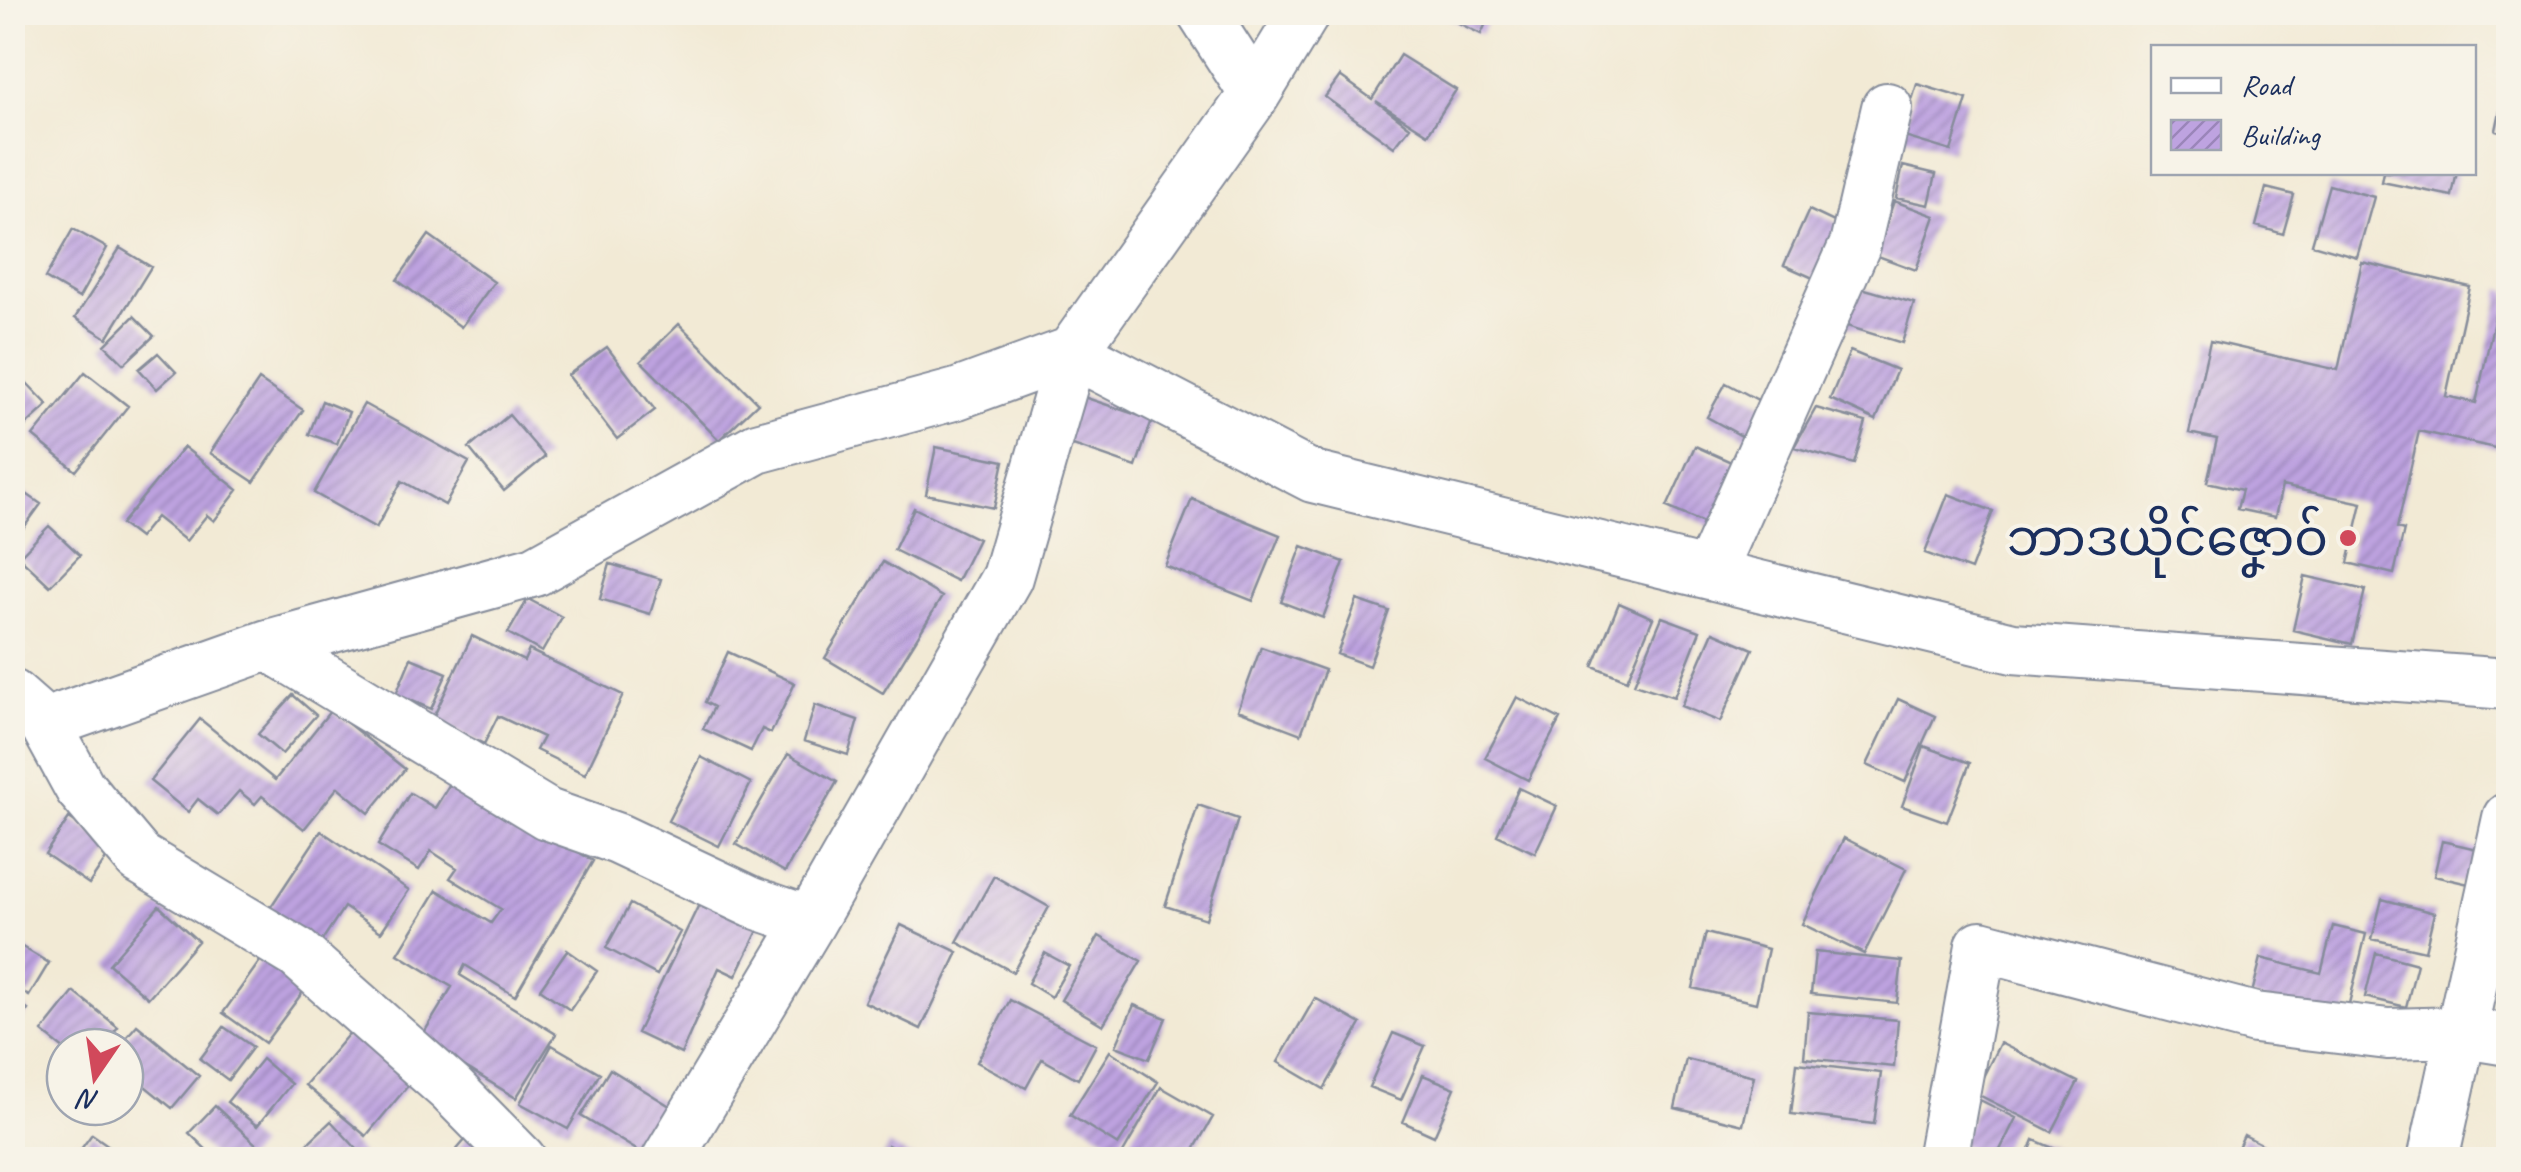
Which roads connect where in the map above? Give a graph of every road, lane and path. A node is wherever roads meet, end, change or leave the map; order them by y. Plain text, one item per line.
1 (1202, 12) edge
2 (1305, 12) edge
3 (1255, 94) junction
4 (1887, 108) dead end
5 (1072, 352) junction
6 (1709, 574) junction
7 (268, 646) junction
8 (2508, 684) edge
9 (29, 709) edge
10 (2508, 818) edge
11 (810, 922) junction
12 (2460, 1032) junction
13 (2508, 1040) edge
14 (522, 1160) edge
15 (668, 1160) edge
16 (1942, 1160) edge
17 (2433, 1160) edge

1 - 3 street
2 - 3 street
3 - 5 street
4 - 6 street
5 - 6 street
5 - 7 street
5 - 11 street
6 - 8 street
7 - 9 street
7 - 11 street
9 - 14 street
10 - 12 street
11 - 15 street
12 - 13 street
12 - 16 street
12 - 17 street

